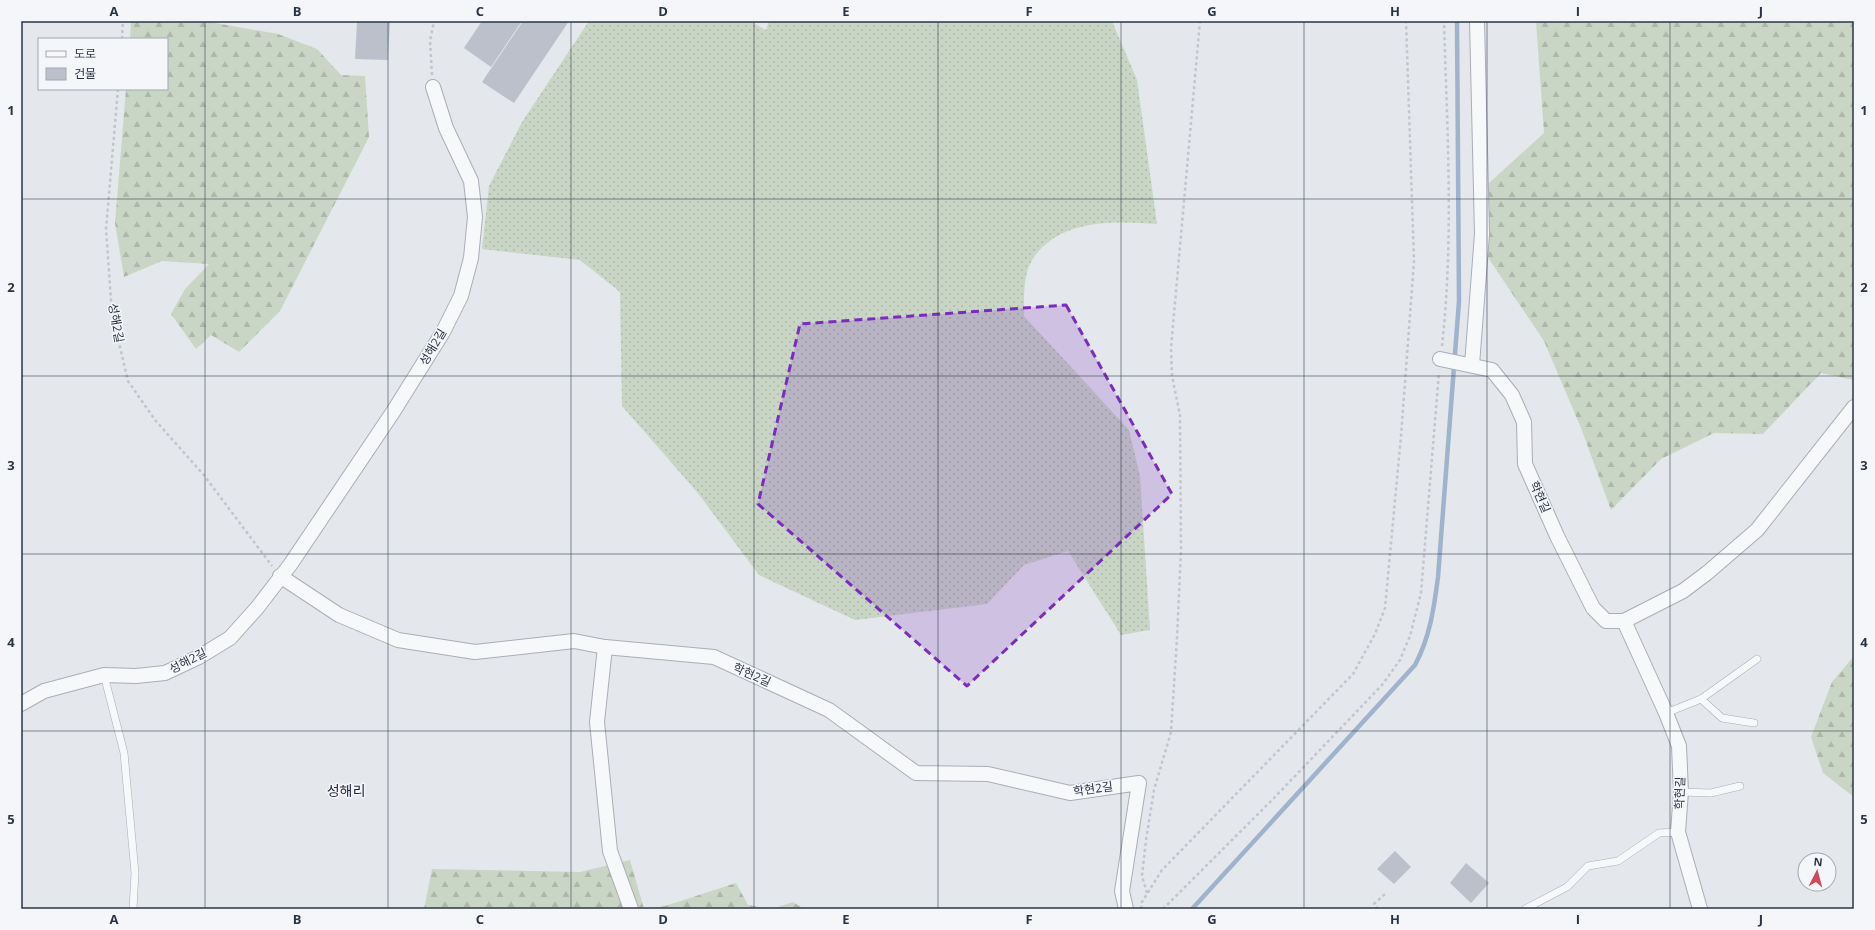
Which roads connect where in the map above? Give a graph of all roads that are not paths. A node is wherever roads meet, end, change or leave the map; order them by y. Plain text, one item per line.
1 (1477, 21) edge
2 (433, 87) road end
3 (1440, 359) road end
4 (1472, 365) junction
5 (1854, 406) edge
6 (280, 576) junction
7 (1624, 621) junction
8 (605, 647) junction
9 (1756, 659) dead end
10 (104, 675) junction
11 (1701, 699) junction
12 (21, 704) edge
13 (1666, 713) junction
14 (1754, 723) dead end
15 (1740, 786) dead end
16 (1681, 792) junction
17 (1678, 832) junction
18 (133, 909) edge
19 (631, 909) edge
20 (1126, 909) edge
21 (1525, 909) edge
22 (1700, 909) edge

1 - 4 street
2 - 6 street, 성해2길
3 - 4 street, 학현길
4 - 7 street, 학현길
5 - 7 street
6 - 8 street, 학현2길
6 - 10 street, 성해2길
7 - 13 street, 학현길
8 - 19 street
8 - 20 street, 학현2길
9 - 11 lane
10 - 12 street, 성해2길
10 - 18 lane
11 - 13 lane
11 - 14 lane
13 - 16 street, 학현길
15 - 16 lane
16 - 17 street, 학현길
17 - 21 lane
17 - 22 street, 학현길

